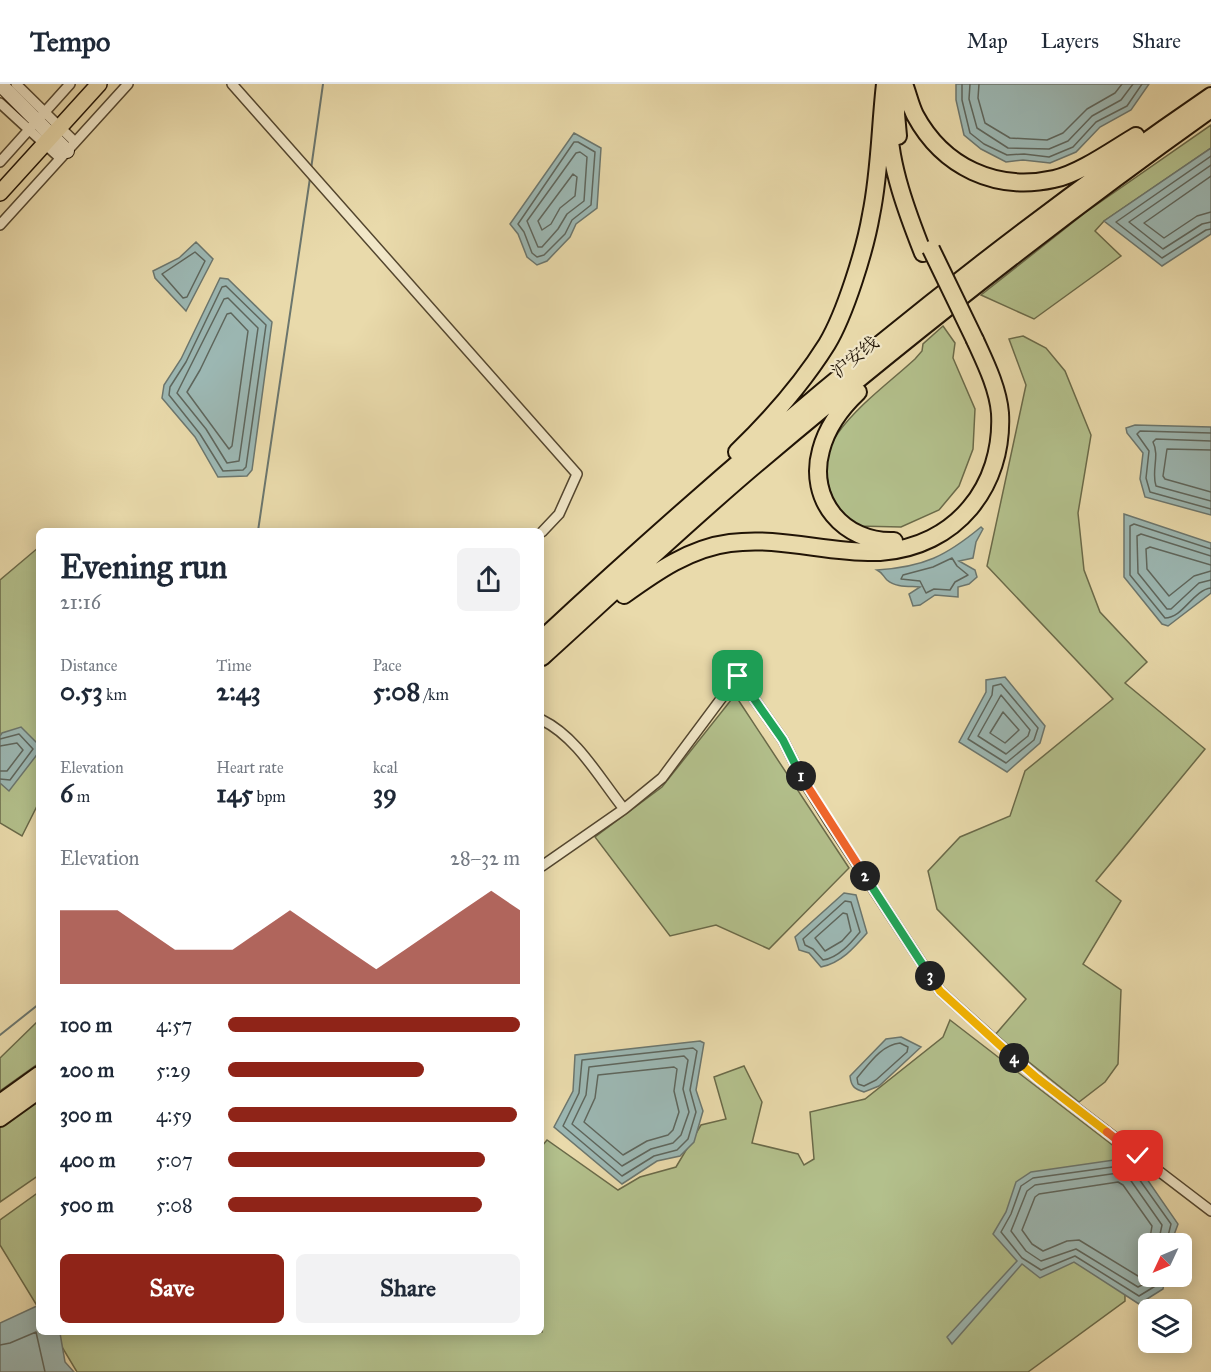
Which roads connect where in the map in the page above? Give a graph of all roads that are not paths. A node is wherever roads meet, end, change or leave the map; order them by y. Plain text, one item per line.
1 (0, 84) edge
2 (16, 84) edge
3 (70, 84) edge
4 (99, 84) edge
5 (128, 84) edge
6 (232, 84) edge
7 (887, 84) edge
8 (898, 84) edge
9 (904, 84) edge
10 (1211, 90) edge
11 (1211, 96) edge
12 (0, 103) edge
13 (1211, 109) edge
14 (37, 121) junction
15 (52, 136) junction
16 (68, 150) junction
17 (0, 162) edge
18 (0, 193) edge
19 (0, 225) edge
20 (927, 251) junction
21 (938, 314) junction
22 (971, 341) junction
23 (544, 530) edge
24 (629, 560) junction
25 (544, 637) edge
26 (544, 657) edge
27 (544, 657) edge
28 (544, 721) edge
29 (624, 809) junction
30 (544, 865) edge
31 (36, 1077) edge
32 (36, 1092) edge
33 (0, 1103) edge
34 (0, 1118) edge
35 (1211, 1211) edge

1 - 14 main road
2 - 14 street
3 - 14 street
4 - 15 main road
5 - 16 street
6 - 23 street
7 - 20 highway
7 - 24 highway
8 - 20 highway
9 - 10 highway
11 - 24 highway, 沪安线
12 - 14 street
13 - 21 highway, 沪安线
14 - 15 main road
14 - 17 street
15 - 16 main road
15 - 18 main road
16 - 19 street
20 - 22 highway, bridge
21 - 22 highway
21 - 26 highway, 沪安线
22 - 27 highway
24 - 25 highway, 沪安线
28 - 29 street
29 - 30 street
29 - 35 street
31 - 33 highway
32 - 34 highway

